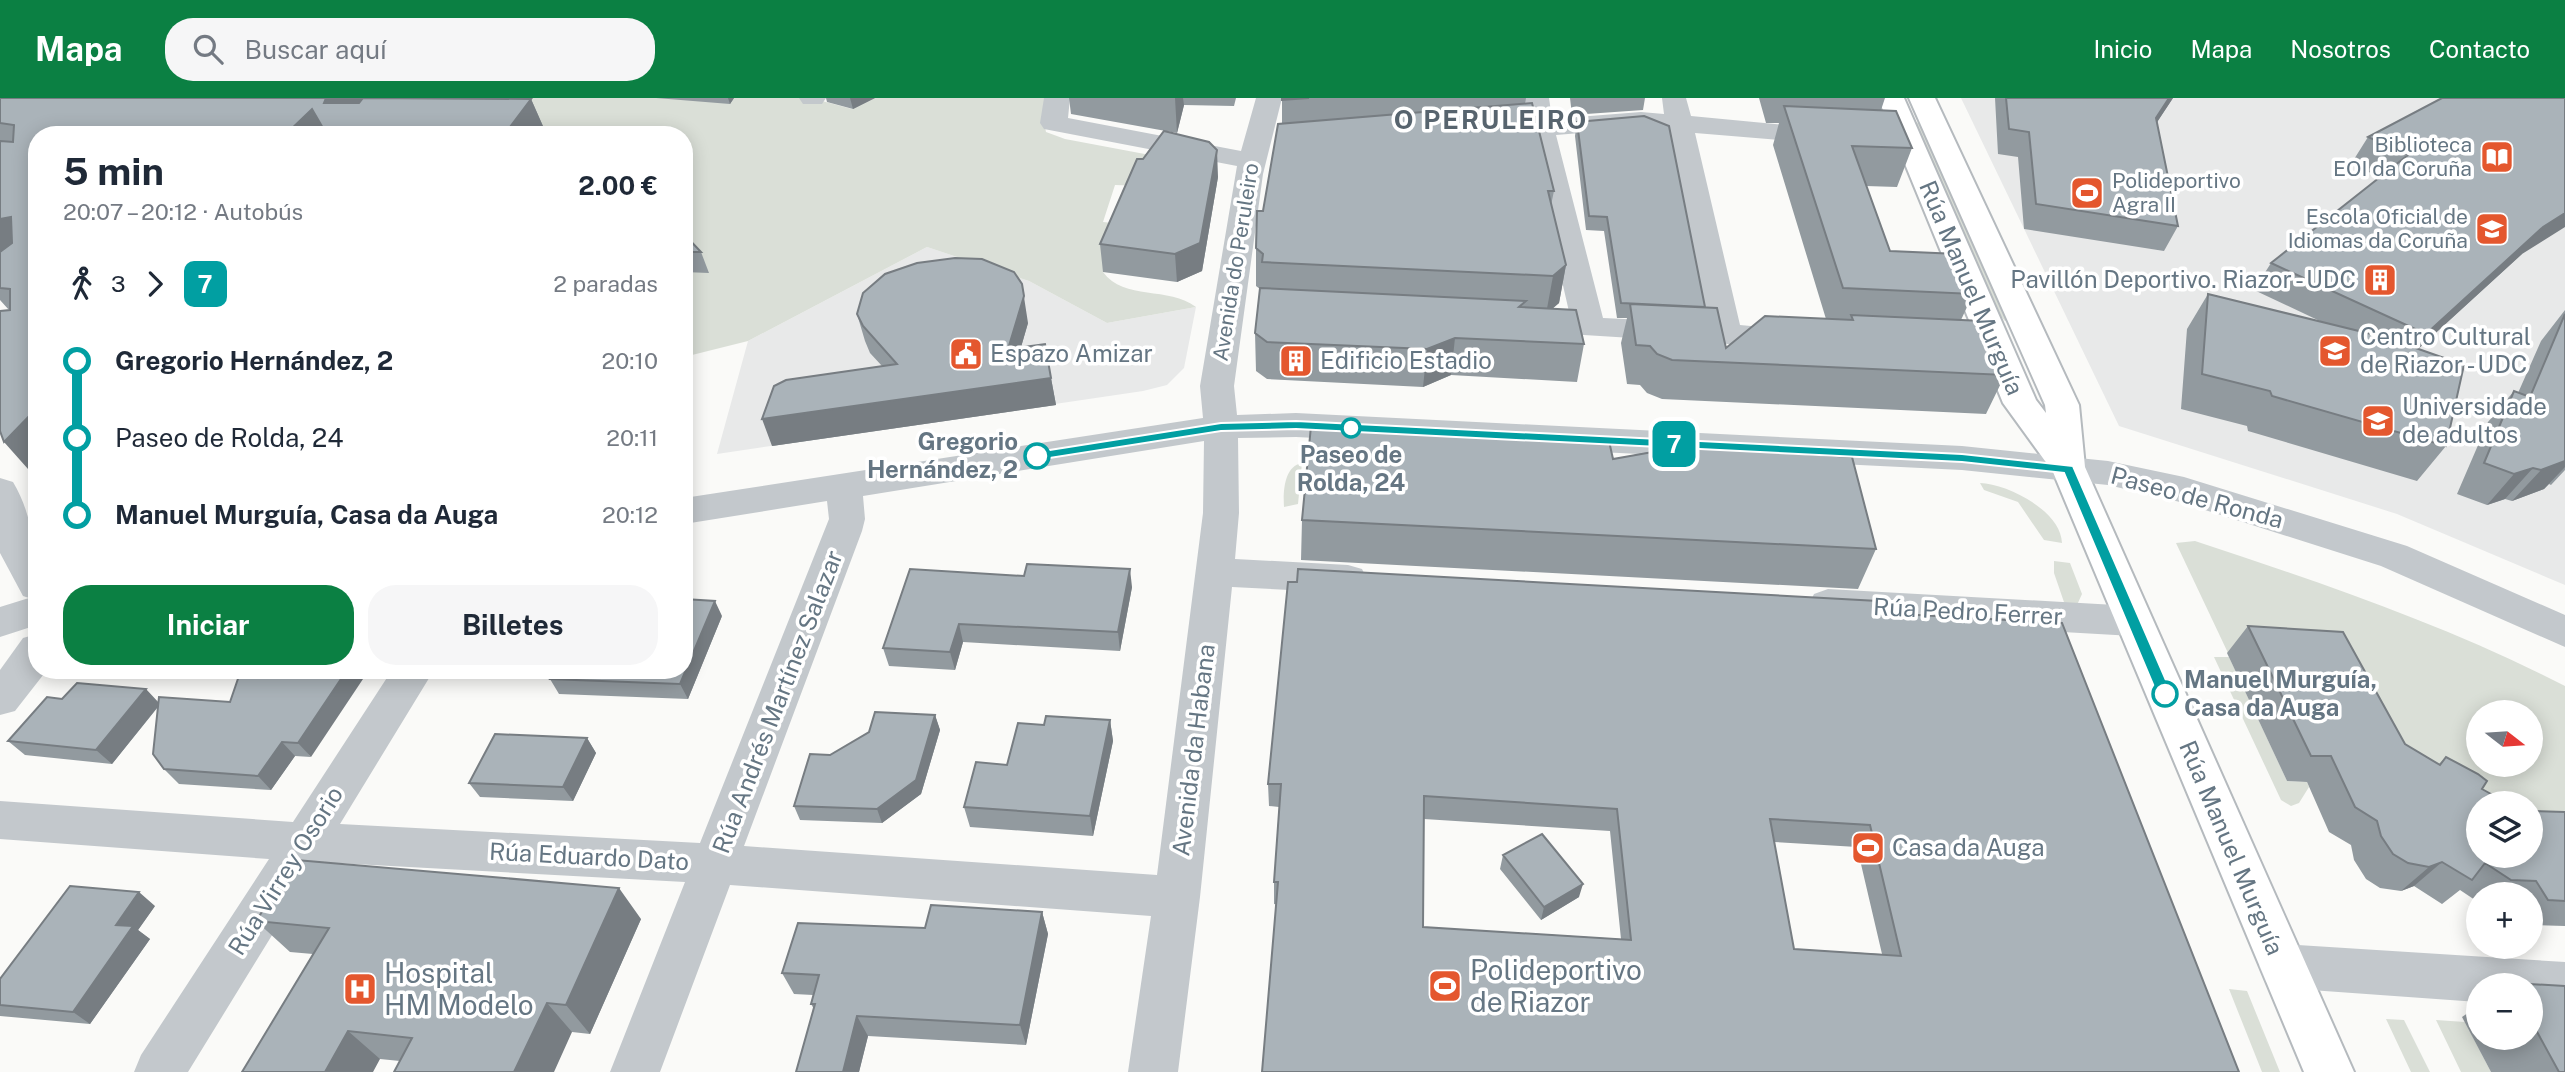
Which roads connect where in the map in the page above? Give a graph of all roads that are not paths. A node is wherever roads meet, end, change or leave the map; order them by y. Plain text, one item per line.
1 (1057, 98) edge
2 (1269, 98) edge
3 (1536, 98) edge
4 (1891, 98) edge
5 (1922, 98) edge
6 (1676, 111) edge
7 (1539, 127) junction
8 (1458, 135) edge
9 (1855, 137) edge
10 (1262, 155) junction
11 (1505, 323) edge
12 (1589, 327) junction
13 (1726, 334) junction
14 (1820, 339) edge
15 (1221, 427) junction
16 (2068, 469) junction
17 (844, 487) junction
18 (0, 491) edge
19 (693, 510) edge
20 (28, 571) edge
21 (1215, 572) junction
22 (1384, 580) edge
23 (1788, 602) edge
24 (0, 606) edge
25 (28, 608) edge
26 (28, 611) edge
27 (2133, 621) junction
28 (0, 622) edge
29 (2565, 632) edge
30 (28, 665) edge
31 (408, 679) edge
32 (0, 699) edge
33 (0, 820) edge
34 (304, 842) junction
35 (716, 865) junction
36 (1177, 897) junction
37 (2283, 966) junction
38 (2565, 985) edge
39 (159, 1072) edge
40 (635, 1072) edge
41 (1153, 1072) edge
42 (2329, 1072) edge

1 - 10 street
2 - 10 street, Avenida do Peruleiro
3 - 7 street
4 - 16 main road, Rúa Manuel Murguía
5 - 16 main road, Rúa Manuel Murguía
6 - 7 street
6 - 9 street
6 - 13 street
7 - 8 street
7 - 12 street
10 - 15 street, Avenida do Peruleiro
11 - 12 street
12 - 13 street
13 - 14 street
15 - 16 street, Paseo de Ronda
15 - 17 street, Paseo de Ronda
15 - 21 street, Avenida da Habana
16 - 27 main road, Rúa Manuel Murguía
16 - 29 street, Paseo de Ronda
17 - 19 street, Paseo de Ronda
17 - 35 street, Rúa Andrés Martínez Salazar
18 - 20 street
21 - 22 street
21 - 36 street, Avenida da Habana
23 - 27 street, Rúa Pedro Ferrer
24 - 25 street
26 - 28 street
27 - 37 main road, Rúa Manuel Murguía
30 - 32 street
31 - 34 street, Rúa Virrey Osorio
33 - 34 street, Rúa Eduardo Dato
34 - 35 street, Rúa Eduardo Dato
34 - 39 street, Rúa Virrey Osorio
35 - 36 street, Rúa Eduardo Dato
35 - 40 street, Rúa Andrés Martínez Salazar
36 - 41 street, Avenida da Habana
37 - 38 street
37 - 42 main road, Rúa Manuel Murguía

